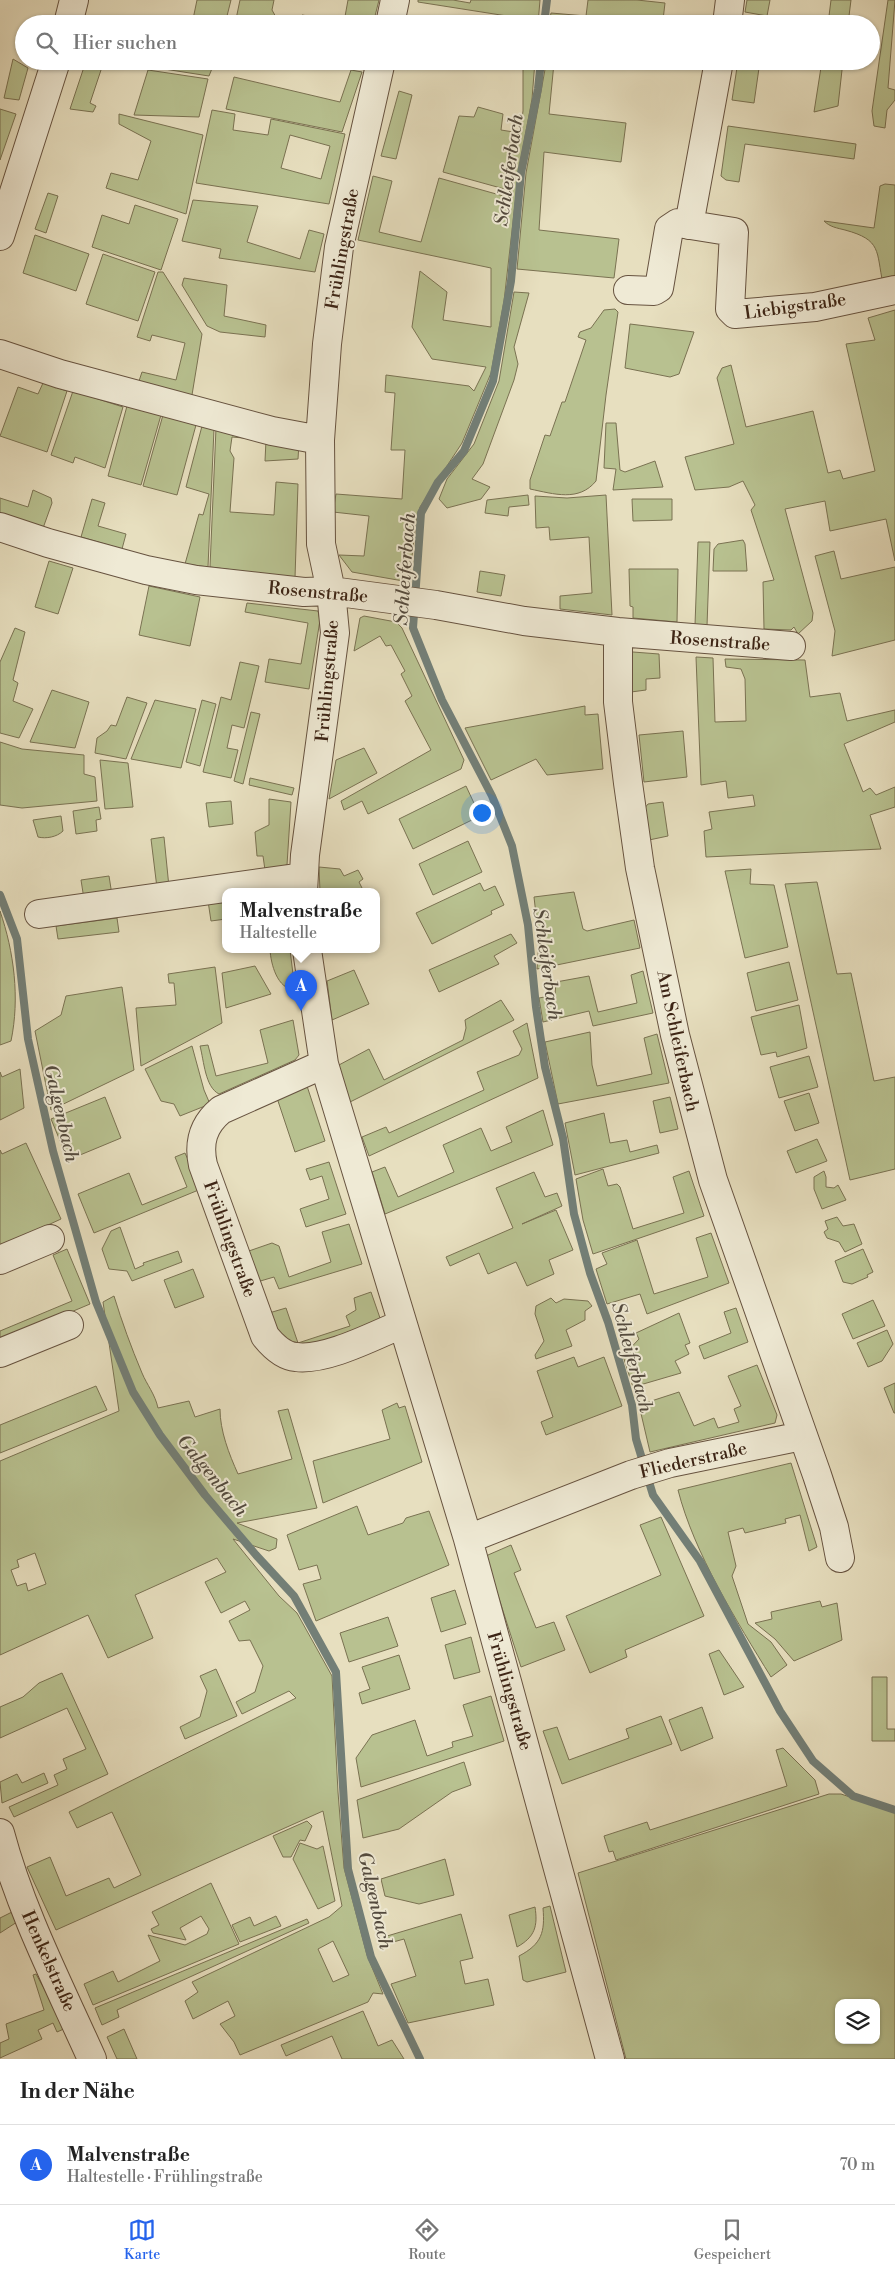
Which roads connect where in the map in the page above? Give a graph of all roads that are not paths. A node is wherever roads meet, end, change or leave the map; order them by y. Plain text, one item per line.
1 (74, 0) edge
2 (395, 0) edge
3 (730, 0) edge
4 (70, 15) edge
5 (392, 15) edge
6 (728, 15) edge
7 (53, 70) edge
8 (379, 70) edge
9 (717, 70) edge
10 (689, 224) junction
11 (0, 236) edge
12 (628, 290) dead end
13 (895, 290) edge
14 (0, 354) edge
15 (320, 440) junction
16 (0, 527) edge
17 (332, 591) junction
18 (618, 632) junction
19 (790, 646) dead end
20 (303, 885) edge
21 (276, 888) edge
22 (222, 894) edge
23 (39, 914) dead end
24 (307, 953) edge
25 (324, 1064) junction
26 (50, 1239) dead end
27 (0, 1260) edge
28 (402, 1324) junction
29 (69, 1325) dead end
30 (0, 1353) edge
31 (802, 1436) junction
32 (468, 1539) junction
33 (840, 1558) dead end
34 (0, 1833) edge
35 (92, 2059) edge
36 (610, 2059) edge

1 - 4 street
2 - 5 street
3 - 6 street
7 - 11 street
8 - 15 street, Frühlingstraße
9 - 10 street
10 - 12 street
10 - 13 street, Liebigstraße
14 - 15 street
15 - 17 street, Frühlingstraße
16 - 17 street, Rosenstraße
17 - 18 street, Rosenstraße
17 - 20 street, Frühlingstraße
18 - 19 street, Rosenstraße
18 - 31 street, Am Schleiferbach
20 - 21 street
22 - 23 street
24 - 25 street, Frühlingstraße
25 - 28 street, Frühlingstraße
25 - 28 street, Frühlingstraße
26 - 27 street
28 - 32 street, Frühlingstraße
29 - 30 street
31 - 32 street, Fliederstraße
31 - 33 street
32 - 36 street, Frühlingstraße
34 - 35 street, Henkelstraße

